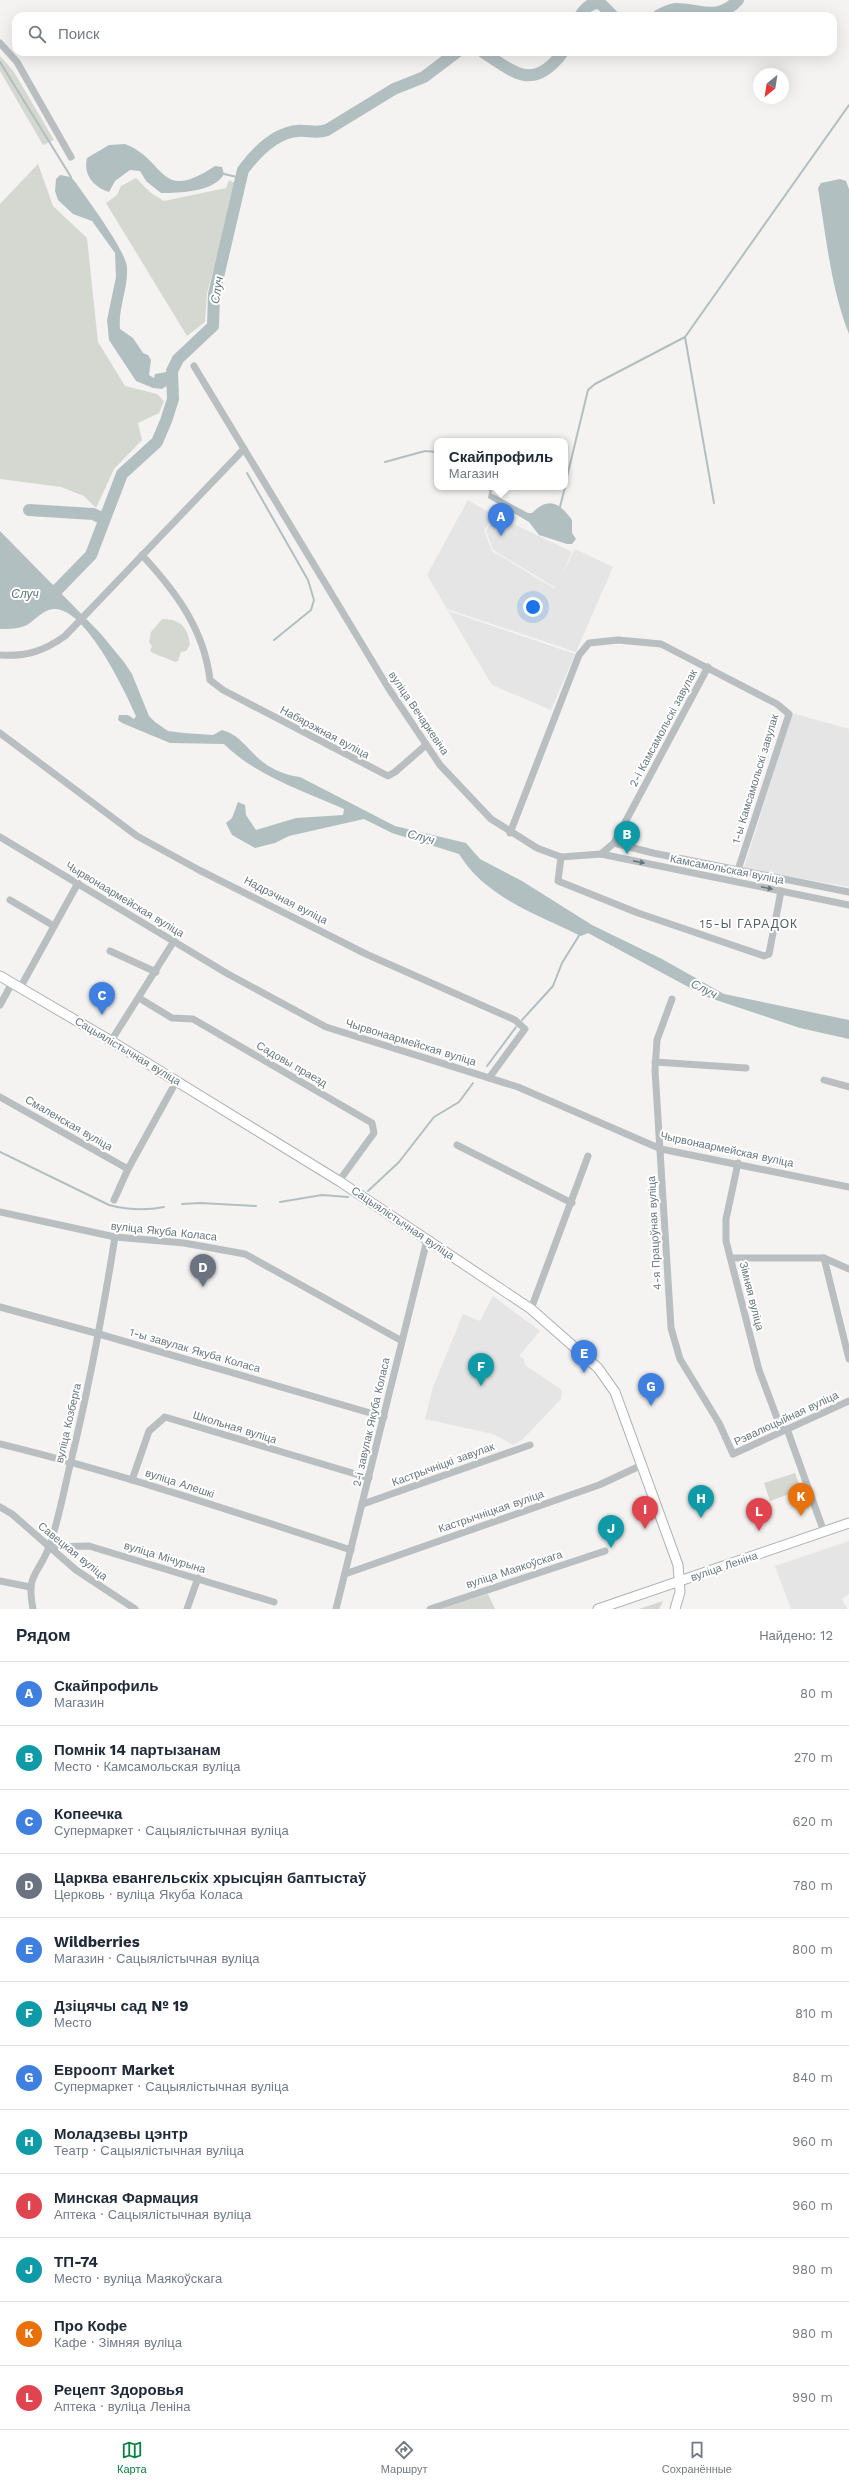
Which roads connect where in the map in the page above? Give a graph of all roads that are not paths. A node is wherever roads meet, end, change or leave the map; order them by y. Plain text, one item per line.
1 (0, 43) edge
2 (71, 157) dead end
3 (194, 366) dead end
4 (244, 449) junction
5 (142, 555) junction
6 (0, 655) edge
7 (708, 667) junction
8 (0, 733) edge
9 (426, 745) junction
10 (510, 833) junction
11 (0, 837) edge
12 (614, 843) junction
13 (601, 854) junction
14 (561, 857) junction
15 (738, 870) junction
16 (78, 884) junction
17 (781, 890) junction
18 (849, 892) edge
19 (10, 900) dead end
20 (849, 904) edge
21 (54, 926) junction
22 (174, 941) junction
23 (110, 951) dead end
24 (156, 972) junction
25 (0, 976) edge
26 (16, 985) junction
27 (139, 998) junction
28 (672, 999) dead end
29 (0, 1005) edge
30 (111, 1041) junction
31 (655, 1062) junction
32 (746, 1068) dead end
33 (489, 1078) junction
34 (177, 1080) junction
35 (824, 1080) dead end
36 (849, 1087) edge
37 (0, 1097) edge
38 (457, 1145) dead end
39 (661, 1149) junction
40 (588, 1156) dead end
41 (738, 1164) junction
42 (128, 1169) junction
43 (339, 1181) junction
44 (849, 1187) edge
45 (114, 1200) dead end
46 (572, 1203) junction
47 (0, 1212) edge
48 (115, 1237) junction
49 (427, 1240) junction
50 (731, 1258) junction
51 (824, 1258) junction
52 (849, 1269) edge
53 (0, 1308) edge
54 (531, 1309) junction
55 (99, 1334) junction
56 (402, 1341) junction
57 (849, 1359) edge
58 (849, 1401) edge
59 (384, 1417) junction
60 (784, 1430) junction
61 (0, 1444) edge
62 (530, 1445) dead end
63 (733, 1454) joint
64 (71, 1462) junction
65 (642, 1465) junction
66 (369, 1478) junction
67 (132, 1480) junction
68 (363, 1504) junction
69 (0, 1507) edge
70 (849, 1523) edge
71 (824, 1532) junction
72 (48, 1547) junction
73 (351, 1550) junction
74 (605, 1551) dead end
75 (345, 1574) junction
76 (198, 1578) junction
77 (0, 1580) edge
78 (681, 1580) junction
79 (30, 1587) junction
80 (274, 1602) dead end
81 (33, 1609) edge
82 (135, 1609) edge
83 (187, 1609) edge
84 (336, 1609) edge
85 (430, 1609) edge
86 (598, 1609) edge
87 (675, 1609) edge

1 - 2 street
3 - 4 street
4 - 5 street
4 - 9 street, вуліца Вечаркевіча
5 - 6 street
5 - 9 street, Набярэжная вуліца
7 - 10 street, 2-і Камсамольскі завулак
7 - 12 street, 2-і Камсамольскі завулак
7 - 15 street, 1-ы Камсамольскі завулак
8 - 33 street, Надрэчная вуліца
9 - 10 street, вуліца Вечаркевіча
10 - 14 street, вуліца Вечаркевіча
11 - 16 street, Чырвонаармейская вуліца
12 - 13 street, 2-і Камсамольскі завулак
12 - 15 street, Камсамольская вуліца
13 - 14 street, вуліца Вечаркевіча
13 -> 17 street, Камсамольская вуліца
14 - 17 street
15 - 18 street, Камсамольская вуліца
16 - 21 street
16 - 22 street, Чырвонаармейская вуліца
17 - 20 street, Камсамольская вуліца
19 - 21 street
21 - 26 street
22 - 24 street
22 - 33 street, Чырвонаармейская вуліца
23 - 24 street
24 - 27 street
25 - 26 main road, Сацыялістычная вуліца
26 - 29 street
26 - 30 main road, Сацыялістычная вуліца
27 - 30 street
27 - 43 street, Садовы праезд
28 - 31 street, 4-я Працоўная вуліца
30 - 34 main road, Сацыялістычная вуліца
31 - 32 street
31 - 39 street, 4-я Працоўная вуліца
33 - 39 street, Чырвонаармейская вуліца
34 - 42 street
34 - 43 main road, Сацыялістычная вуліца
35 - 36 street
37 - 42 street, Смаленская вуліца
38 - 46 street
39 - 41 street, Чырвонаармейская вуліца
39 - 63 street, 4-я Працоўная вуліца
40 - 46 street
41 - 44 street, Чырвонаармейская вуліца
41 - 50 street, Зімняя вуліца
42 - 45 street
43 - 49 main road, Сацыялістычная вуліца
46 - 54 street
47 - 48 street, вуліца Якуба Коласа
48 - 55 street, вуліца Козберга
48 - 56 street, вуліца Якуба Коласа
49 - 54 main road, Сацыялістычная вуліца
49 - 56 street, 2-і завулак Якуба Коласа
50 - 51 street
50 - 60 street, Зімняя вуліца
51 - 52 street
51 - 57 street
53 - 55 street, 1-ы завулак Якуба Коласа
54 - 65 main road, Сацыялістычная вуліца
55 - 59 street, 1-ы завулак Якуба Коласа
55 - 64 street, вуліца Козберга
56 - 59 street, 2-і завулак Якуба Коласа
58 - 60 street, Рэвалюцыйная вуліца
59 - 66 street, 2-і завулак Якуба Коласа
60 - 63 street, Рэвалюцыйная вуліца
60 - 71 street, Зімняя вуліца
61 - 64 street, вуліца Алешкі
62 - 68 street, Кастрычніцкі завулак
64 - 67 street, вуліца Алешкі
64 - 72 street, вуліца Козберга
65 - 75 street, Кастрычніцкая вуліца
65 - 78 main road, Сацыялістычная вуліца
66 - 67 street, Школьная вуліца
66 - 68 street, 2-і завулак Якуба Коласа
67 - 73 street, вуліца Алешкі
68 - 73 street, 2-і завулак Якуба Коласа
69 - 72 street, Савецкая вуліца
70 - 71 main road, вуліца Леніна
71 - 78 main road, вуліца Леніна
72 - 76 street, вуліца Мічурына
72 - 79 street, вуліца Козберга
72 - 82 street, Савецкая вуліца
73 - 75 street, 2-і завулак Якуба Коласа
74 - 85 street, вуліца Маякоўскага
75 - 84 street, 2-і завулак Якуба Коласа
76 - 80 street, вуліца Мічурына
76 - 83 street
77 - 79 street
78 - 86 main road, вуліца Леніна
78 - 87 main road
79 - 81 street, вуліца Козберга

